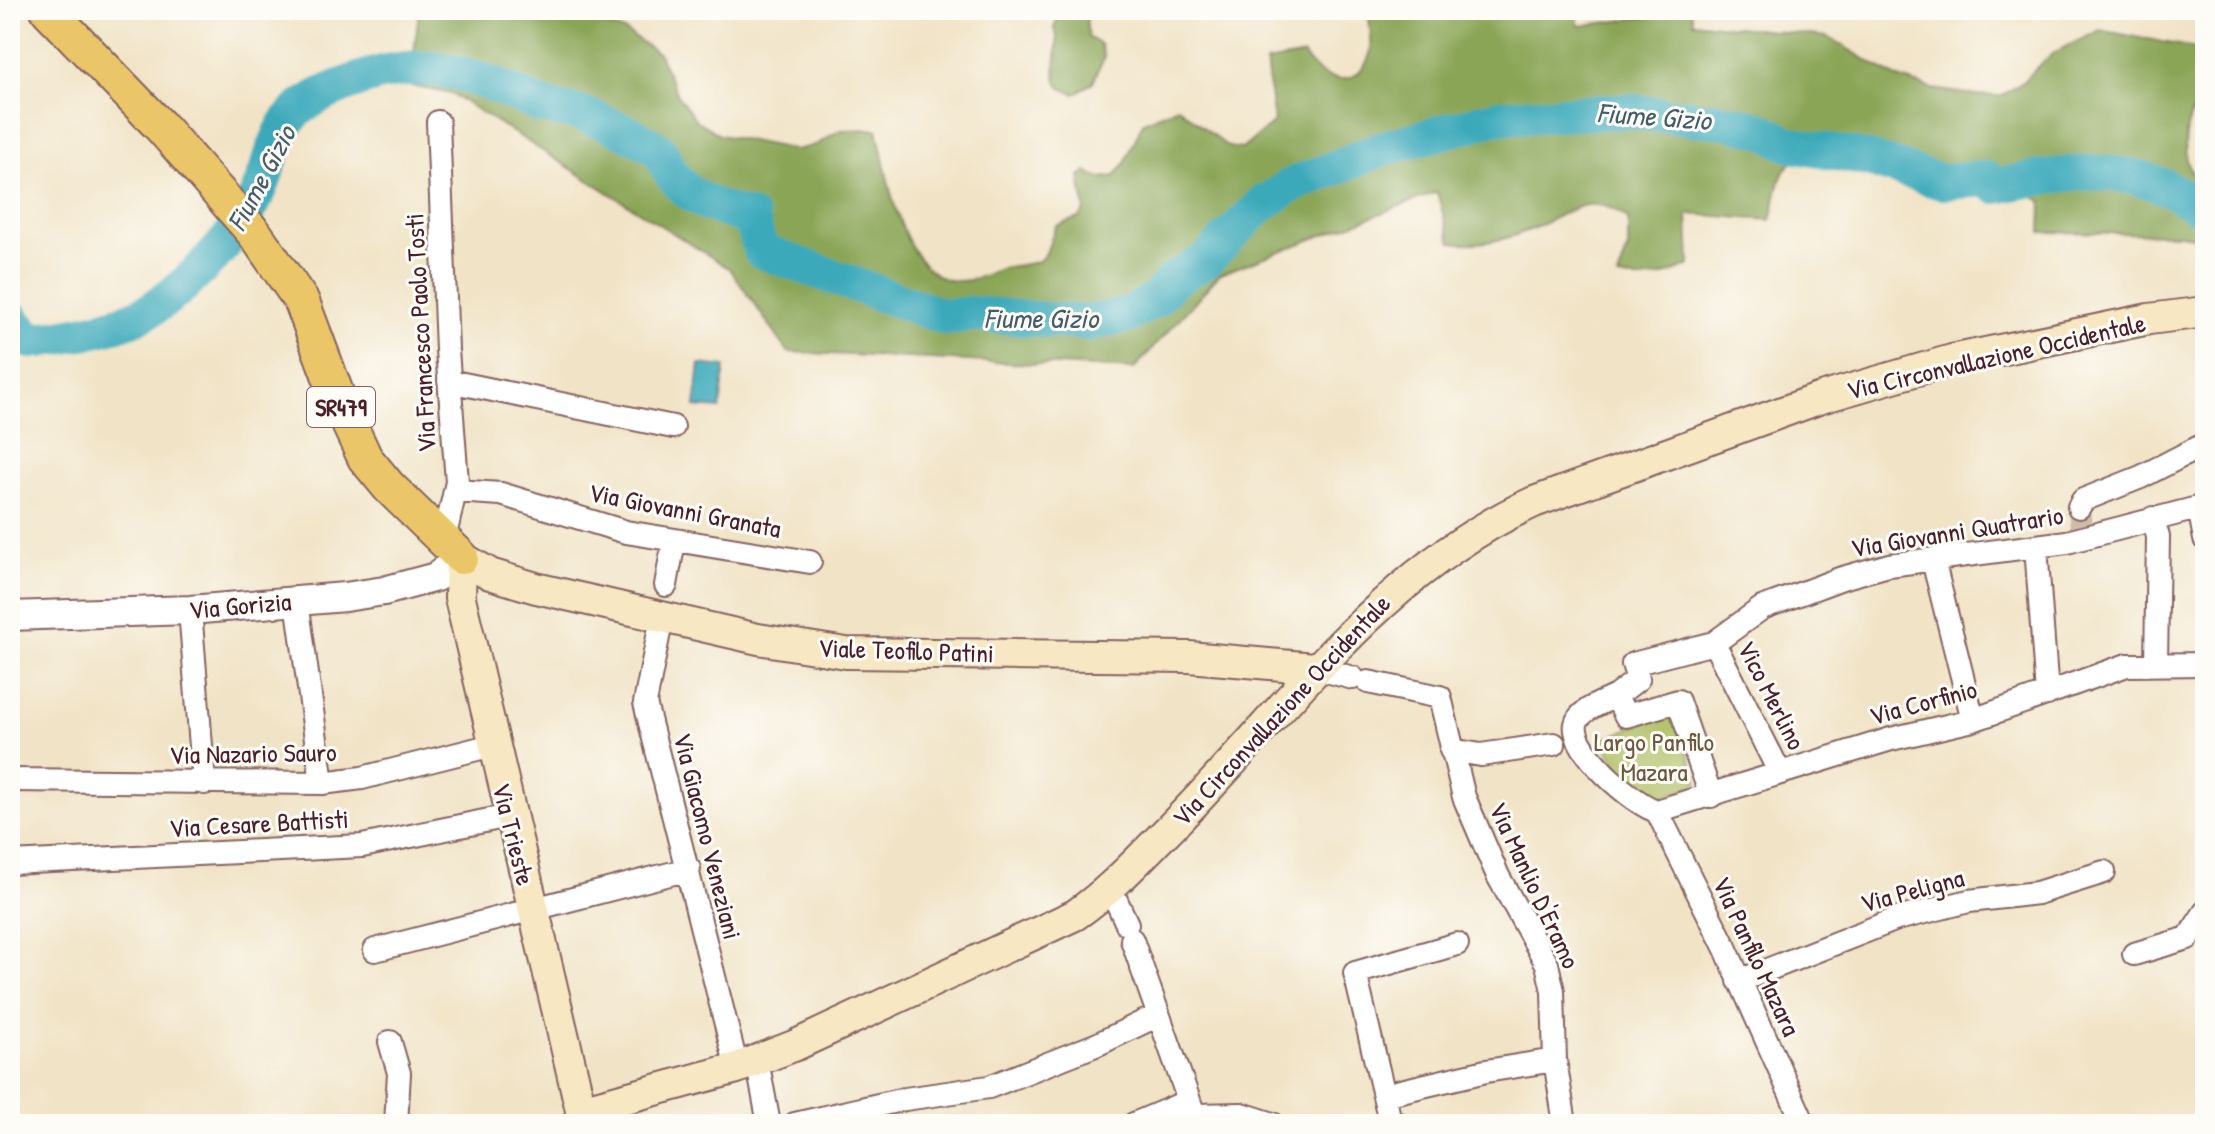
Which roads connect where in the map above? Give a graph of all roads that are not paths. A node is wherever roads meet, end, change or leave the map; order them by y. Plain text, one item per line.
1 (58, 13) edge
2 (438, 122) dead end
3 (2205, 312) edge
4 (449, 381) junction
5 (673, 427) dead end
6 (2205, 444) edge
7 (456, 491) junction
8 (2202, 506) edge
9 (2153, 518) junction
10 (2081, 524) junction
11 (2205, 539) edge
12 (674, 541) junction
13 (2036, 547) junction
14 (453, 548) junction
15 (1933, 560) junction
16 (810, 562) dead end
17 (666, 585) dead end
18 (297, 601) junction
19 (190, 610) junction
20 (10, 616) edge
21 (662, 617) junction
22 (1714, 643) junction
23 (2156, 664) junction
24 (2205, 664) edge
25 (1315, 668) junction
26 (2047, 694) junction
27 (1616, 696) junction
28 (1973, 720) junction
29 (1566, 742) junction
30 (493, 745) junction
31 (1451, 750) junction
32 (1780, 773) junction
33 (10, 780) edge
34 (204, 783) junction
35 (322, 783) junction
36 (1711, 796) junction
37 (1657, 811) junction
38 (509, 816) junction
39 (10, 863) edge
40 (689, 869) junction
41 (2104, 872) dead end
42 (1110, 887) junction
43 (532, 910) junction
44 (2205, 912) edge
45 (1457, 944) dead end
46 (375, 950) dead end
47 (2134, 954) dead end
48 (1739, 981) junction
49 (1158, 1015) junction
50 (390, 1042) dead end
51 (1555, 1060) junction
52 (747, 1064) junction
53 (1384, 1095) junction
54 (1191, 1105) junction
55 (580, 1117) edge
56 (396, 1124) edge
57 (769, 1124) edge
58 (795, 1124) edge
59 (1134, 1124) edge
60 (1273, 1124) edge
61 (1399, 1124) edge
62 (1565, 1124) edge
63 (1804, 1124) edge

1 - 14 main road, SR479
2 - 4 street, Via Francesco Paolo Tosti
3 - 25 main road, Via Circonvallazione Occidentale
4 - 5 street
4 - 7 street, Via Francesco Paolo Tosti
6 - 10 street
7 - 12 street, Via Giovanni Granata
7 - 14 street, Via Francesco Paolo Tosti
8 - 9 street, Via Giovanni Quatrario
8 - 11 street
9 - 10 street, Via Giovanni Quatrario
9 - 23 street
10 - 13 street, Via Giovanni Quatrario
12 - 16 street, Via Giovanni Granata
12 - 17 street
13 - 15 street, Via Giovanni Quatrario
13 - 26 street
14 - 18 street, Via Gorizia
14 - 21 main road, Viale Teofilo Patini
14 - 30 main road, Via Trieste
15 - 22 street, Via Giovanni Quatrario
15 - 28 street
18 - 19 street, Via Gorizia
18 - 35 street
19 - 20 street, Via Gorizia
19 - 34 street
21 - 25 main road, Viale Teofilo Patini
21 - 40 street, Via Giacomo Veneziani
22 - 27 street, Via Giovanni Quatrario
22 - 32 street, Vico Merlino
23 - 24 street, Via Corfinio
23 - 26 street, Via Corfinio
25 - 31 street, Via Manlio D'Eramo
25 - 42 main road, Via Circonvallazione Occidentale
26 - 28 street, Via Corfinio
27 - 29 street
27 - 36 street
28 - 32 street, Via Corfinio
29 - 31 street
29 - 37 street
30 - 35 street, Via Nazario Sauro
30 - 38 main road, Via Trieste
31 - 51 street, Via Manlio D'Eramo
32 - 36 street, Via Corfinio
33 - 34 street, Via Nazario Sauro
34 - 35 street, Via Nazario Sauro
36 - 37 street, Via Corfinio
37 - 48 street, Via Panfilo Mazara
38 - 39 street, Via Cesare Battisti
38 - 43 main road, Via Trieste
40 - 43 street
40 - 52 street, Via Giacomo Veneziani
41 - 48 street, Via Peligna
42 - 49 street
42 - 52 main road, Via Circonvallazione Occidentale
43 - 46 street
43 - 55 main road, Via Trieste
44 - 47 street
45 - 53 street
48 - 63 street, Via Panfilo Mazara
49 - 54 street
49 - 58 street
50 - 56 street
51 - 53 street
51 - 62 street, Via Manlio D'Eramo
52 - 55 main road, Via Circonvallazione Occidentale
52 - 57 street, Via Giacomo Veneziani
53 - 61 street
54 - 59 street
54 - 60 street

